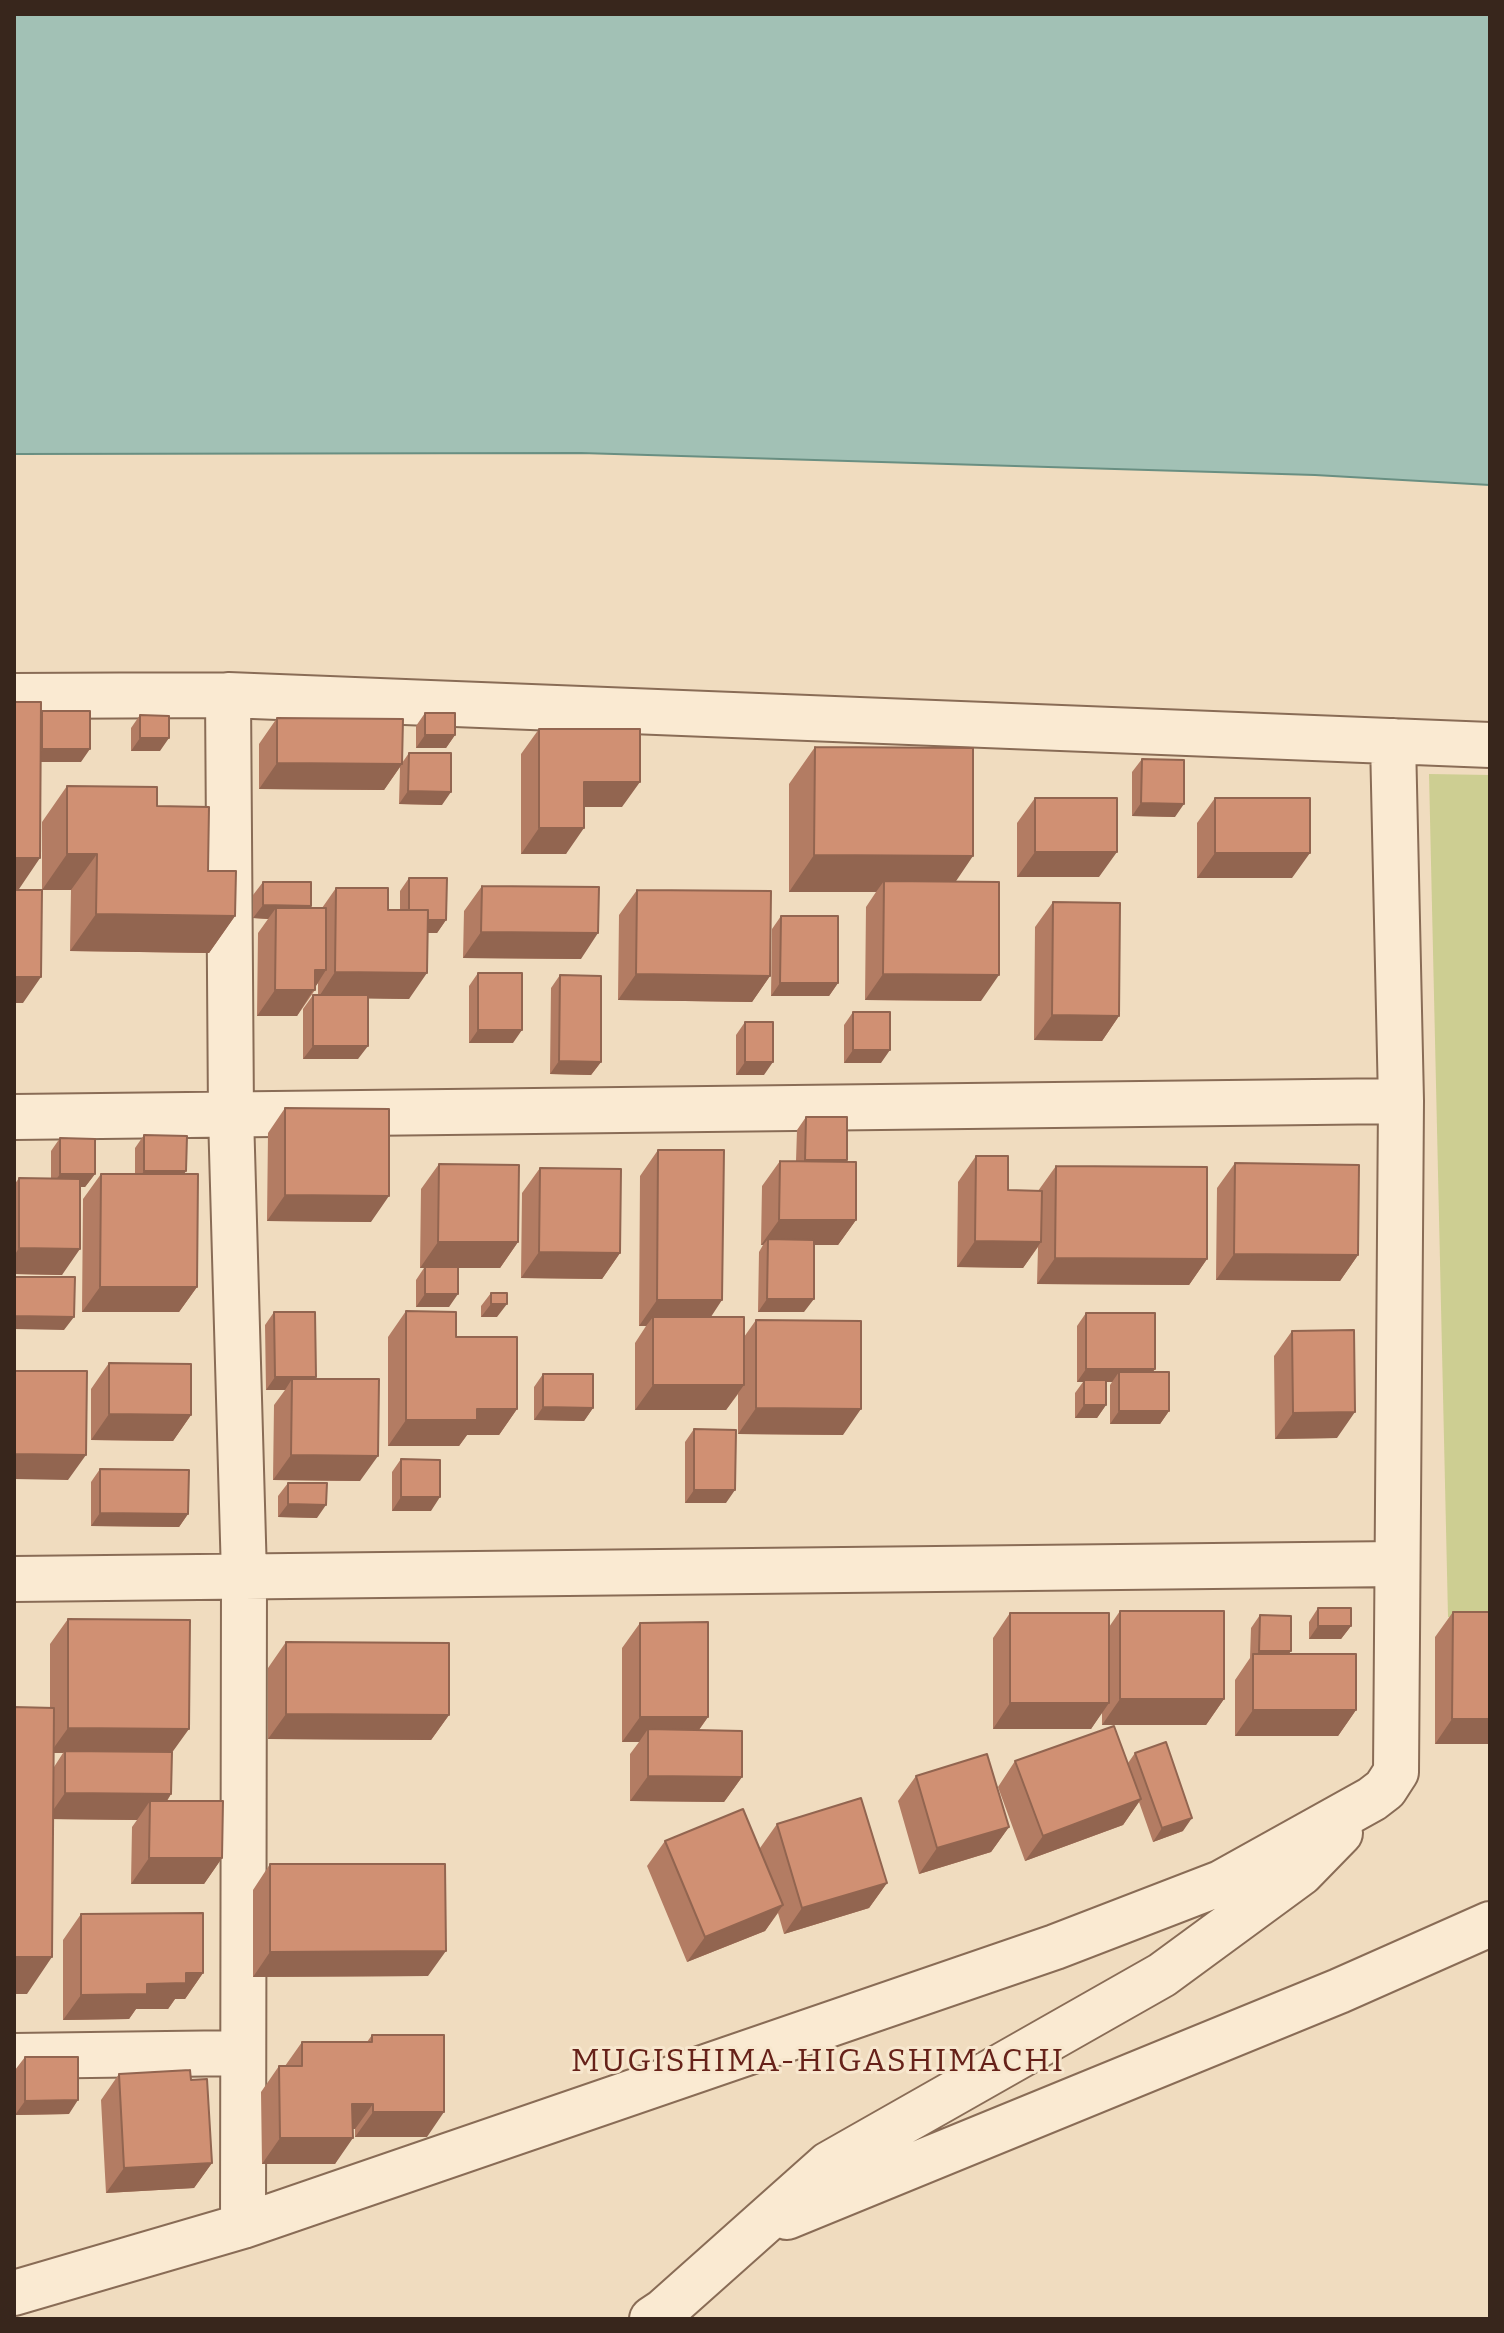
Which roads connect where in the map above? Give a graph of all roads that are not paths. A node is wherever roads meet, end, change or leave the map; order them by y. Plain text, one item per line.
1 (228, 695) junction
2 (14, 696) edge
3 (1393, 741) junction
4 (1490, 745) edge
5 (1401, 1101) junction
6 (231, 1115) junction
7 (14, 1117) edge
8 (1397, 1564) junction
9 (244, 1575) junction
10 (14, 1579) edge
11 (1372, 1799) junction
12 (1490, 1924) edge
13 (243, 2053) junction
14 (14, 2056) edge
15 (243, 2226) junction
16 (755, 2230) junction
17 (14, 2293) edge
18 (652, 2319) edge

1 - 2 street
1 - 3 street
1 - 6 street
3 - 4 street
3 - 5 street
5 - 6 street
5 - 8 street
6 - 7 street
6 - 9 street
8 - 9 street
8 - 11 street
9 - 10 street
9 - 13 street
11 - 15 street
11 - 16 street
12 - 16 street
13 - 14 street
13 - 15 street
15 - 17 street
16 - 18 street

